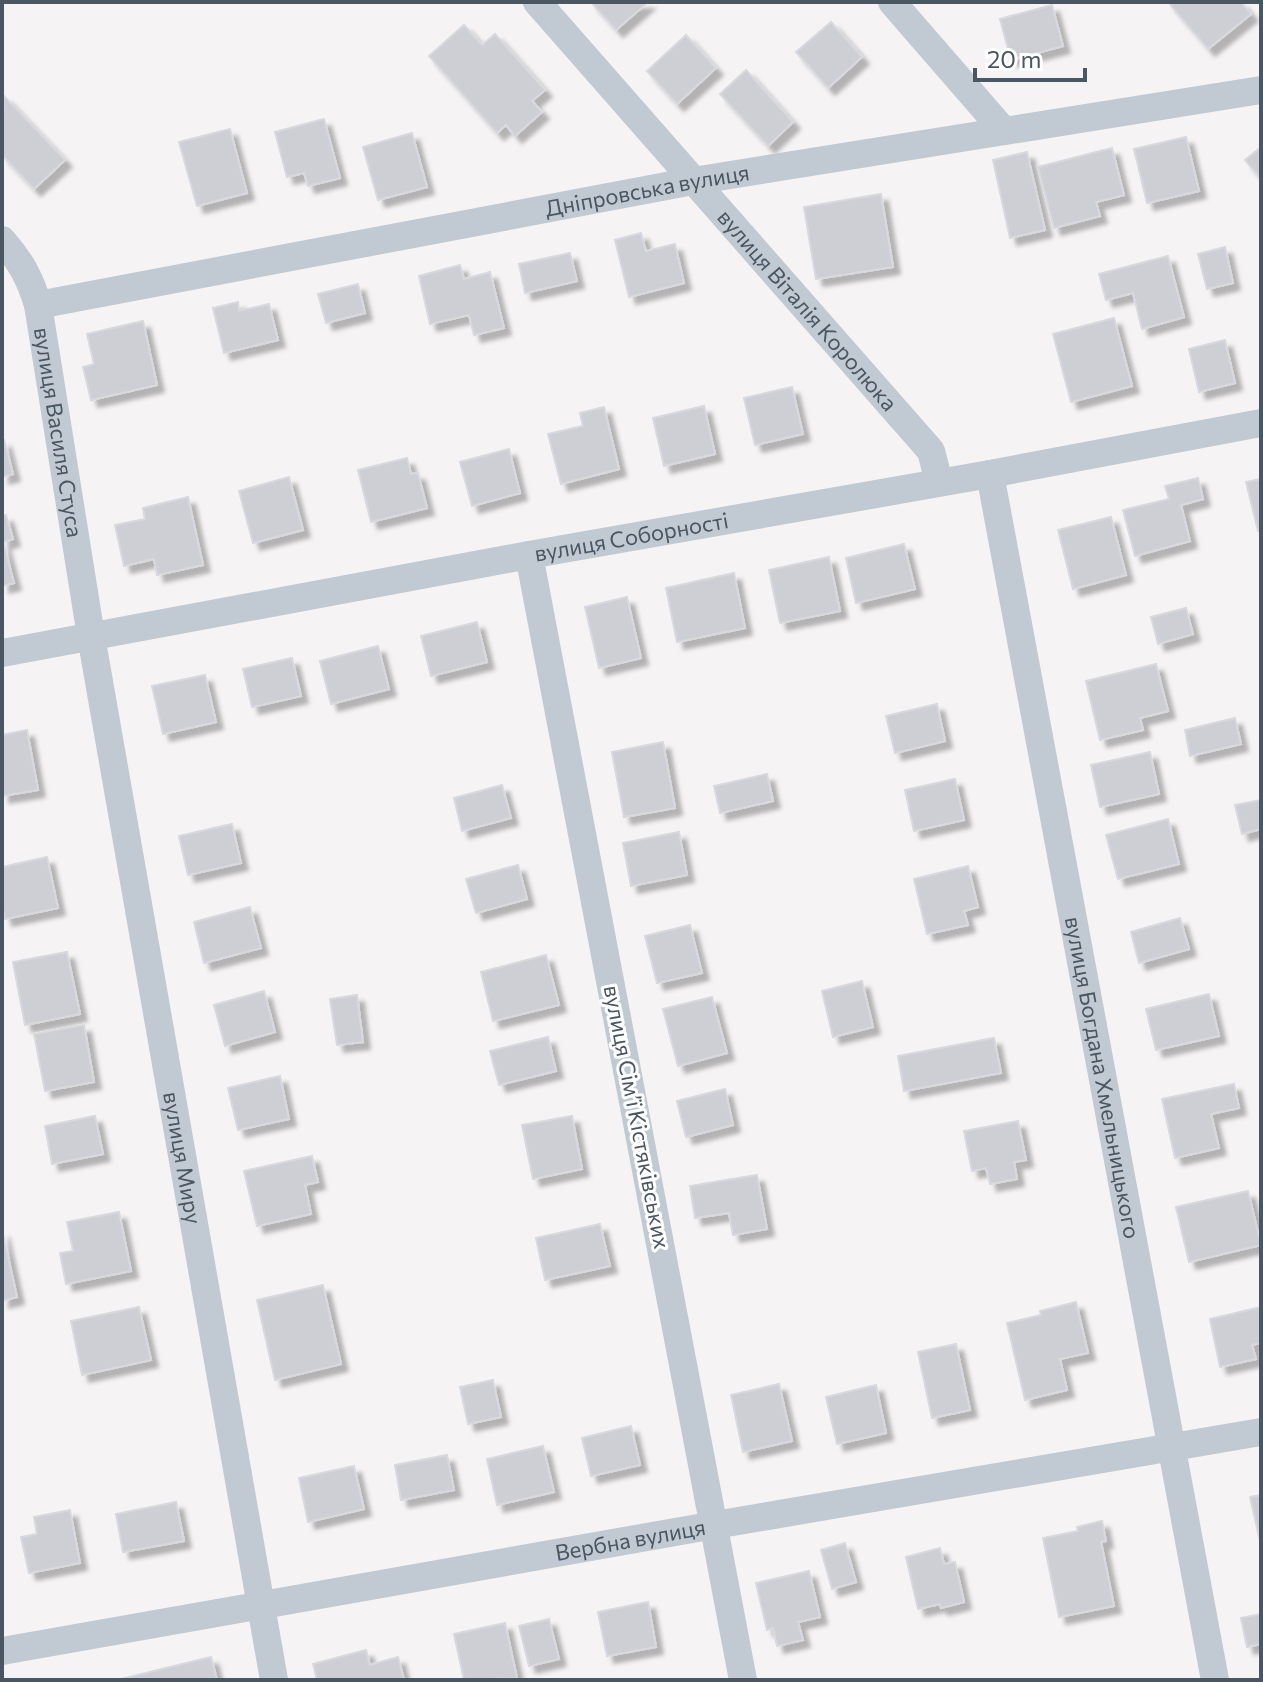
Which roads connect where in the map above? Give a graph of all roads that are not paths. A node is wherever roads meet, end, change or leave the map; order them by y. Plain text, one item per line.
1 (537, 2) edge
2 (892, 2) edge
3 (1261, 90) edge
4 (1004, 131) junction
5 (693, 181) junction
6 (2, 240) edge
7 (38, 305) junction
8 (1261, 423) edge
9 (990, 474) junction
10 (939, 482) junction
11 (529, 555) junction
12 (91, 636) junction
13 (2, 653) edge
14 (1261, 1432) edge
15 (1173, 1448) junction
16 (715, 1525) junction
17 (260, 1606) junction
18 (2, 1651) edge
19 (274, 1680) edge
20 (743, 1680) edge
21 (1215, 1680) edge

1 - 5 street, вулиця Віталія Королюка
2 - 4 street
3 - 4 street, Дніпровська вулиця
4 - 5 street, Дніпровська вулиця
5 - 7 street, Дніпровська вулиця
5 - 10 street, вулиця Віталія Королюка
6 - 7 street, вулиця Василя Стуса
7 - 12 street, вулиця Василя Стуса
8 - 9 street, вулиця Соборності
9 - 10 street, вулиця Соборності
9 - 15 street, вулиця Богдана Хмельницького
10 - 11 street, вулиця Соборності
11 - 12 street, вулиця Соборності
11 - 16 street, вулиця Сімʼї Кістяківських
12 - 13 street, вулиця Соборності
12 - 17 street, вулиця Миру
14 - 15 street, Вербна вулиця
15 - 16 street, Вербна вулиця
15 - 21 street, вулиця Богдана Хмельницького
16 - 17 street, Вербна вулиця
16 - 20 street, вулиця Сімʼї Кістяківських
17 - 18 street, Вербна вулиця
17 - 19 street, вулиця Миру

